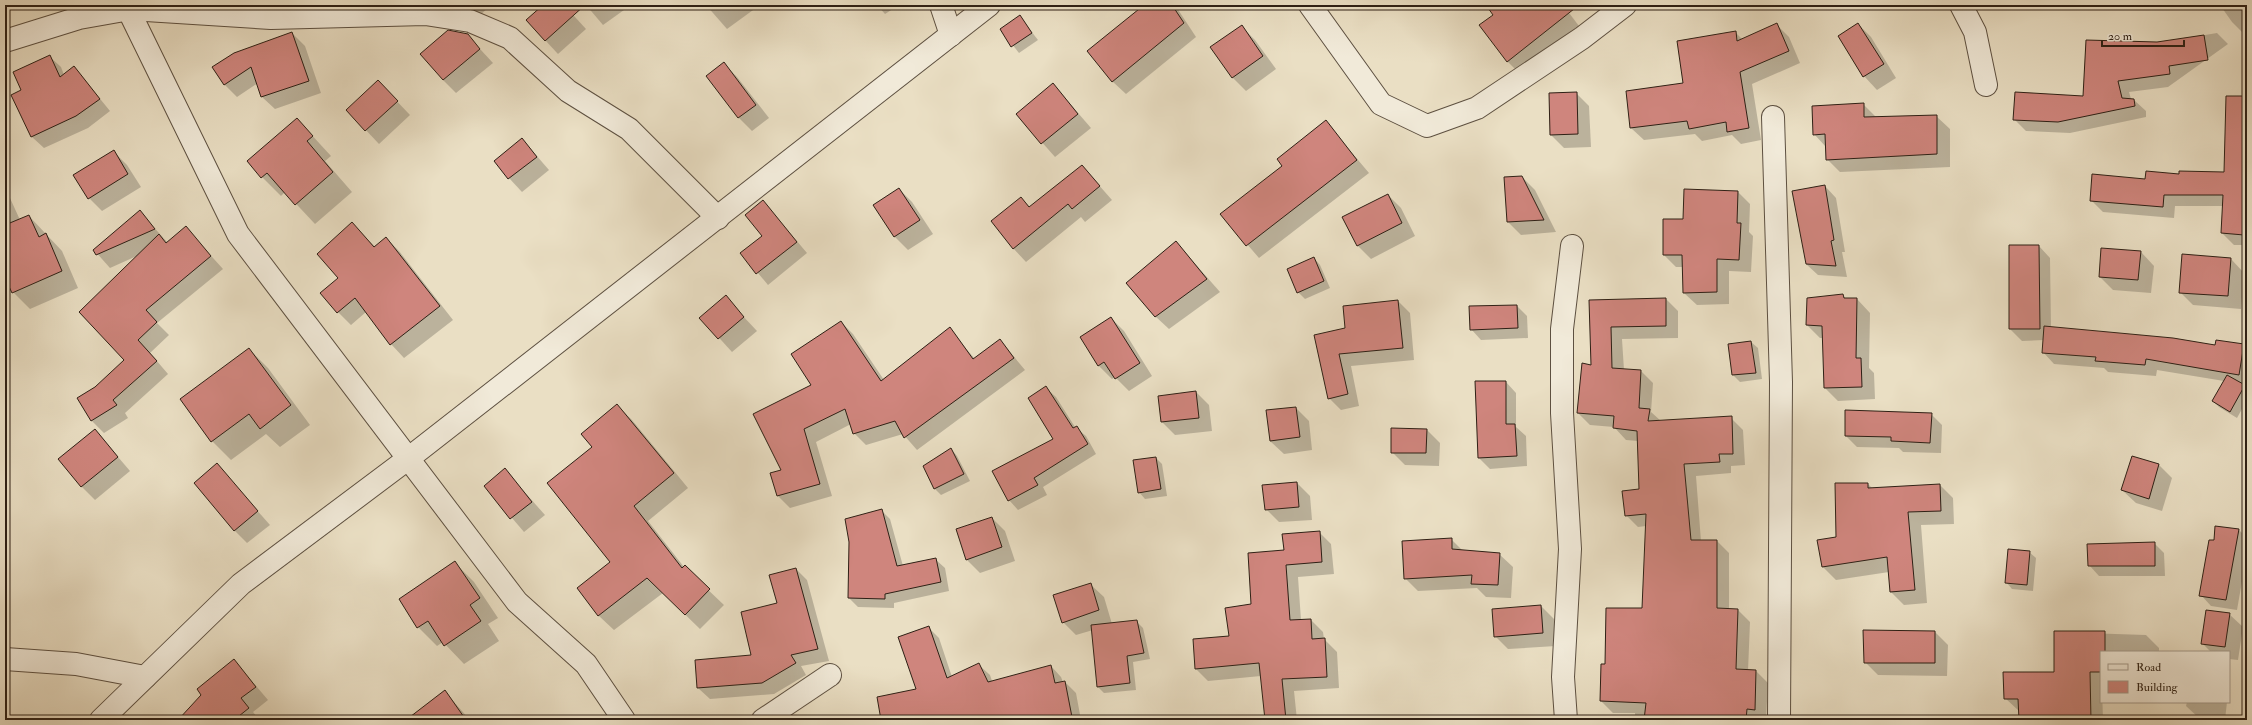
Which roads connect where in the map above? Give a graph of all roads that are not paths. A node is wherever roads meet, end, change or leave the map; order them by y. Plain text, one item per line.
1 (941, 5) edge
2 (989, 5) edge
3 (1310, 5) edge
4 (1625, 5) edge
5 (1960, 5) edge
6 (128, 7) edge
7 (951, 35) junction
8 (5, 41) edge
9 (1986, 85) dead end
10 (1773, 117) dead end
11 (718, 218) junction
12 (1572, 246) dead end
13 (408, 458) junction
14 (5, 659) edge
15 (145, 676) junction
16 (830, 676) dead end
17 (101, 720) edge
18 (624, 720) edge
19 (763, 720) edge
20 (1566, 720) edge
21 (1778, 720) edge

1 - 7 street
2 - 7 street
3 - 4 street
5 - 9 street
6 - 8 street
6 - 11 street
6 - 13 street
7 - 11 street
10 - 21 street
11 - 13 street
12 - 20 street
13 - 15 street
13 - 18 street
14 - 15 street
15 - 17 street
16 - 19 street

